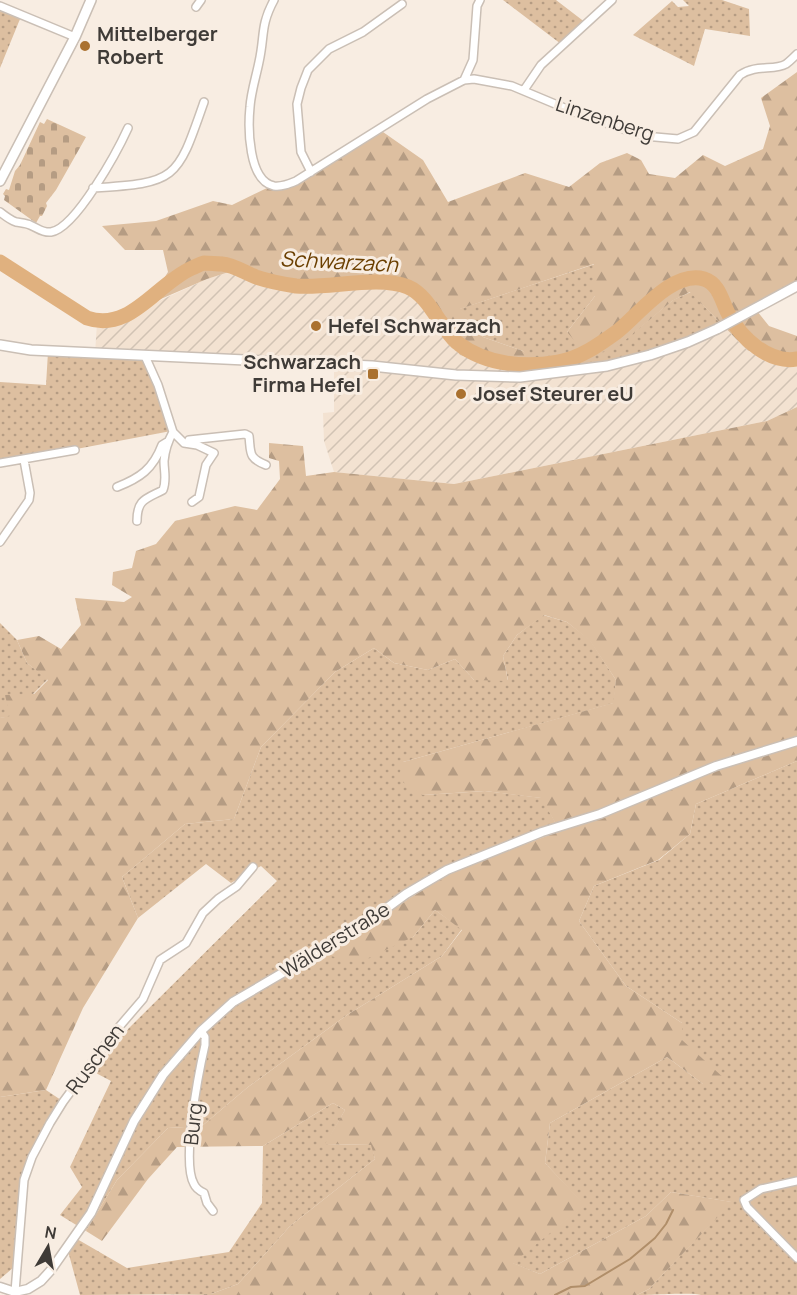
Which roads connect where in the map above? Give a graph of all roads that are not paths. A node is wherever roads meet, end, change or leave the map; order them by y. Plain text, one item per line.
1 (91, 0) edge
2 (201, 0) edge
3 (274, 0) edge
4 (480, 0) edge
5 (612, 0) edge
6 (402, 4) dead end
7 (0, 6) edge
8 (196, 7) dead end
9 (75, 37) junction
10 (797, 54) edge
11 (464, 80) junction
12 (524, 90) junction
13 (204, 102) dead end
14 (128, 128) dead end
15 (311, 172) junction
16 (0, 181) edge
17 (93, 188) junction
18 (0, 212) edge
19 (797, 286) edge
20 (0, 345) edge
21 (145, 356) junction
22 (175, 435) junction
23 (167, 442) junction
24 (75, 450) dead end
25 (24, 460) junction
26 (0, 463) edge
27 (266, 465) dead end
28 (117, 488) dead end
29 (192, 502) dead end
30 (137, 521) dead end
31 (0, 542) edge
32 (797, 741) edge
33 (253, 867) dead end
34 (201, 1031) junction
35 (797, 1181) edge
36 (213, 1211) dead end
37 (797, 1258) edge
38 (6, 1291) edge

1 - 9 main road
2 - 8 street
3 - 15 street
4 - 11 street
5 - 12 street
6 - 15 street
7 - 9 street
9 - 16 main road
10 - 12 street, Linzenberg
11 - 12 street, Linzenberg
11 - 15 street
13 - 17 street
14 - 17 street
17 - 18 street
19 - 21 main road
20 - 21 main road
21 - 22 street
22 - 23 street
22 - 27 street
22 - 29 street
23 - 28 street
23 - 30 street
24 - 25 street
25 - 26 street
25 - 31 street
32 - 34 street, Wälderstraße
33 - 38 street, Ruschen
34 - 36 street, Burg
34 - 38 street, Wälderstraße
35 - 37 street

